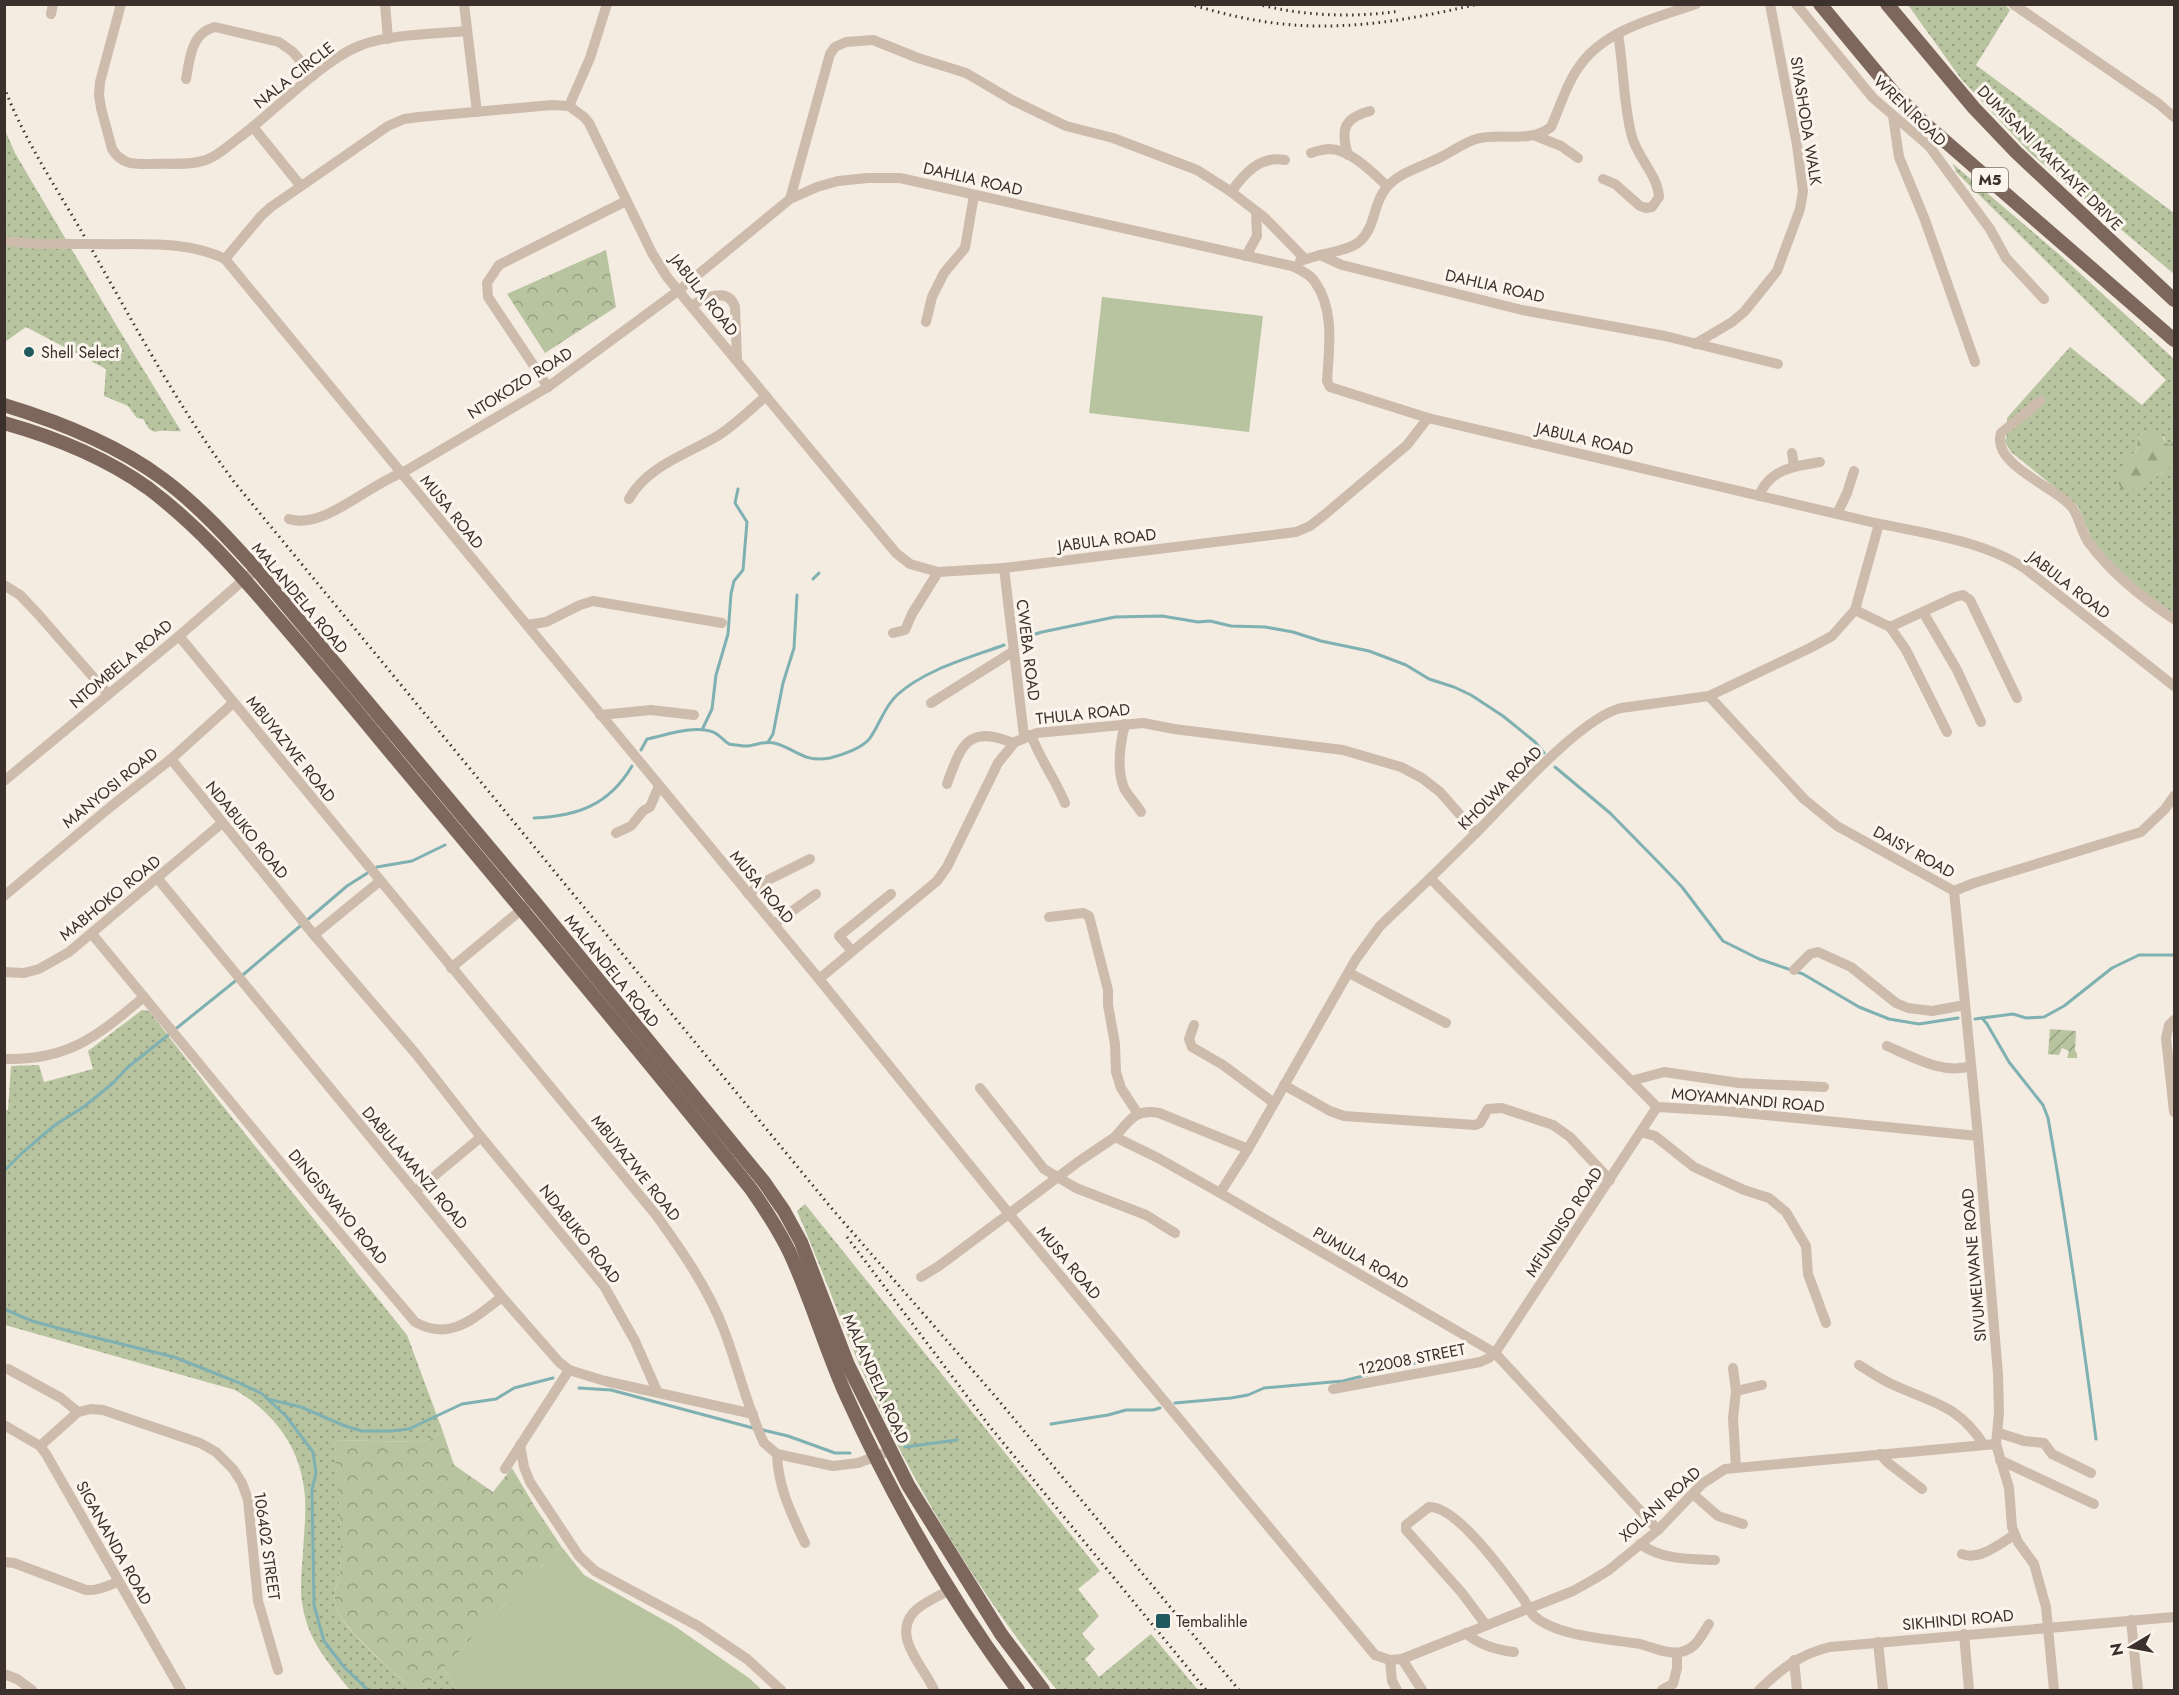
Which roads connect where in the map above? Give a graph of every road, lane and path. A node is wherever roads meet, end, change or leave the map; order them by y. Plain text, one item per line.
1 (121, 4) edge
2 (385, 4) edge
3 (464, 4) edge
4 (607, 4) edge
5 (1696, 4) edge
6 (1770, 4) edge
7 (1796, 4) edge
8 (1820, 4) edge
9 (1887, 4) edge
10 (2013, 4) edge
11 (467, 31) junction
12 (1618, 34) junction
13 (388, 39) junction
14 (313, 76) junction
15 (186, 79) dead end
16 (569, 106) junction
17 (1370, 111) dead end
18 (477, 112) junction
19 (1893, 116) junction
20 (2175, 117) edge
21 (254, 127) junction
22 (1536, 136) junction
23 (1311, 153) dead end
24 (1348, 155) junction
25 (1578, 158) dead end
26 (1285, 160) dead end
27 (1603, 179) dead end
28 (300, 185) junction
29 (1386, 186) junction
30 (1232, 192) junction
31 (974, 195) junction
32 (790, 199) junction
33 (626, 201) junction
34 (1256, 212) junction
35 (4, 241) edge
36 (1320, 255) junction
37 (1246, 256) junction
38 (1304, 258) junction
39 (225, 259) junction
40 (1292, 266) junction
41 (678, 291) junction
42 (2044, 299) dead end
43 (2175, 300) edge
44 (691, 306) junction
45 (926, 322) dead end
46 (2175, 340) edge
47 (1695, 344) junction
48 (737, 360) junction
49 (1976, 362) dead end
50 (1778, 364) dead end
51 (548, 387) junction
52 (766, 396) junction
53 (2040, 401) dead end
54 (4, 405) edge
55 (1428, 418) junction
56 (4, 423) edge
57 (1792, 453) dead end
58 (1820, 462) dead end
59 (1794, 466) junction
60 (1854, 471) dead end
61 (402, 473) junction
62 (1759, 496) junction
63 (629, 499) dead end
64 (1837, 514) junction
65 (289, 519) dead end
66 (1879, 524) junction
67 (1004, 568) junction
68 (256, 569) junction
69 (938, 572) junction
70 (244, 579) junction
71 (4, 585) edge
72 (1856, 610) junction
73 (1923, 612) junction
74 (2175, 619) edge
75 (722, 623) dead end
76 (527, 626) junction
77 (1890, 627) junction
78 (893, 633) dead end
79 (179, 636) junction
80 (1014, 651) junction
81 (2175, 686) edge
82 (108, 694) junction
83 (1709, 696) junction
84 (2017, 698) dead end
85 (233, 703) junction
86 (931, 703) dead end
87 (600, 715) junction
88 (694, 716) dead end
89 (1981, 722) dead end
90 (1125, 724) junction
91 (1947, 732) dead end
92 (1028, 735) junction
93 (1013, 743) junction
94 (171, 759) junction
95 (4, 781) edge
96 (947, 784) dead end
97 (659, 786) junction
98 (2175, 796) edge
99 (1065, 803) dead end
100 (1141, 812) dead end
101 (222, 823) junction
102 (616, 833) dead end
103 (1476, 833) junction
104 (810, 859) dead end
105 (374, 874) junction
106 (1430, 878) junction
107 (158, 879) junction
108 (1953, 891) junction
109 (748, 894) junction
110 (816, 894) dead end
111 (891, 894) dead end
112 (4, 896) edge
113 (527, 905) junction
114 (1049, 917) dead end
115 (774, 924) junction
116 (311, 932) junction
117 (92, 934) junction
118 (852, 951) junction
119 (451, 968) junction
120 (1794, 970) dead end
121 (4, 972) edge
122 (1349, 974) junction
123 (819, 979) junction
124 (144, 998) junction
125 (1965, 1005) junction
126 (2175, 1020) edge
127 (1446, 1023) dead end
128 (1194, 1024) dead end
129 (1887, 1046) dead end
130 (4, 1059) edge
131 (1971, 1066) junction
132 (1631, 1081) junction
133 (1284, 1085) junction
134 (1824, 1087) dead end
135 (980, 1088) dead end
136 (1274, 1103) junction
137 (1657, 1107) junction
138 (2175, 1112) edge
139 (1138, 1114) junction
140 (1641, 1132) junction
141 (1978, 1136) junction
142 (481, 1137) junction
143 (1115, 1137) junction
144 (1248, 1149) junction
145 (1058, 1178) junction
146 (1610, 1180) junction
147 (416, 1191) junction
148 (1220, 1193) junction
149 (1010, 1215) junction
150 (1175, 1233) dead end
151 (921, 1276) dead end
152 (502, 1297) junction
153 (1826, 1323) dead end
154 (1495, 1353) junction
155 (1859, 1365) dead end
156 (1733, 1368) dead end
157 (8, 1370) dead end
158 (569, 1370) junction
159 (1762, 1385) dead end
160 (1333, 1389) dead end
161 (657, 1391) junction
162 (1736, 1391) junction
163 (78, 1412) junction
164 (756, 1424) junction
165 (4, 1425) edge
166 (1997, 1438) junction
167 (520, 1445) junction
168 (1984, 1445) junction
169 (40, 1446) junction
170 (890, 1451) junction
171 (777, 1454) junction
172 (1880, 1454) junction
173 (874, 1456) junction
174 (2000, 1460) junction
175 (1736, 1467) junction
176 (505, 1469) dead end
177 (2091, 1473) dead end
178 (1922, 1489) dead end
179 (1693, 1494) junction
180 (2094, 1504) dead end
181 (1743, 1524) dead end
182 (1658, 1530) junction
183 (2014, 1535) junction
184 (805, 1543) dead end
185 (1640, 1544) junction
186 (1962, 1554) dead end
187 (1715, 1560) dead end
188 (4, 1562) edge
189 (118, 1582) junction
190 (949, 1590) junction
191 (1529, 1609) junction
192 (2175, 1617) edge
193 (2131, 1620) junction
194 (1708, 1624) dead end
195 (1486, 1625) junction
196 (2048, 1628) junction
197 (1466, 1633) junction
198 (1964, 1634) junction
199 (1878, 1642) junction
200 (1514, 1652) dead end
201 (1677, 1653) junction
202 (1402, 1659) junction
203 (1390, 1660) junction
204 (1794, 1660) junction
205 (278, 1670) dead end
206 (4, 1674) edge
207 (32, 1690) edge
208 (181, 1690) edge
209 (781, 1690) edge
210 (934, 1690) edge
211 (1018, 1690) edge
212 (1043, 1690) edge
213 (1396, 1690) edge
214 (1422, 1690) edge
215 (1662, 1690) edge
216 (1759, 1690) edge
217 (1797, 1690) edge
218 (1883, 1690) edge
219 (1969, 1690) edge
220 (2054, 1690) edge
221 (2138, 1690) edge

1 - 21 street, NALA CIRCLE
2 - 13 street
3 - 11 street
4 - 16 street
5 - 12 street
6 - 47 street, SIYASHODA WALK
7 - 19 street, WREN ROAD
8 - 46 main road, M5
9 - 43 main road, DUMISANI MAKHAYE DRIVE / M5
10 - 20 street
11 - 13 street, NALA CIRCLE
11 - 18 street
12 - 22 street
12 - 27 street
13 - 14 street, NALA CIRCLE
14 - 15 street
14 - 21 street, NALA CIRCLE
16 - 18 street
16 - 33 street, JABULA ROAD
17 - 24 street
18 - 28 street
19 - 42 street, WREN ROAD
19 - 49 street
21 - 28 street, NALA CIRCLE
22 - 25 street
22 - 29 street
23 - 24 street
24 - 29 street
26 - 30 street
28 - 39 street
29 - 36 street
30 - 32 street
30 - 34 street
31 - 32 street, DAHLIA ROAD
31 - 37 street, DAHLIA ROAD
31 - 45 street
32 - 41 street, DAHLIA ROAD
33 - 41 street, JABULA ROAD
33 - 51 street
34 - 37 street
34 - 38 street
35 - 39 street, bridge
36 - 38 street
36 - 47 street, DAHLIA ROAD
37 - 40 street, DAHLIA ROAD
38 - 40 street
39 - 61 street, MUSA ROAD
40 - 55 street, DAHLIA ROAD
41 - 44 street, JABULA ROAD
41 - 51 street, NTOKOZO ROAD
44 - 48 street, JABULA ROAD
44 - 48 street
47 - 50 street, DAHLIA ROAD
48 - 52 street, JABULA ROAD
51 - 61 street, NTOKOZO ROAD
52 - 63 street
52 - 69 street, JABULA ROAD
53 - 74 street
54 - 68 main road, MALANDELA ROAD
55 - 62 street, JABULA ROAD
55 - 67 street, JABULA ROAD
56 - 70 main road, MALANDELA ROAD
57 - 59 street
58 - 59 street
59 - 62 street
60 - 64 street
61 - 65 street, NTOKOZO ROAD
61 - 76 street, MUSA ROAD
62 - 64 street, JABULA ROAD
64 - 66 street, JABULA ROAD
66 - 72 street, KHOLWA ROAD
66 - 81 street, JABULA ROAD
67 - 69 street, JABULA ROAD
67 - 80 street, CWEBA ROAD
68 - 70 street, NTOMBELA ROAD
68 - 113 main road, MALANDELA ROAD
69 - 78 street
70 - 79 street, NTOMBELA ROAD
70 - 113 main road, MALANDELA ROAD
71 - 82 street
72 - 77 street
72 - 83 street, KHOLWA ROAD
73 - 77 street
73 - 84 street
73 - 89 street
75 - 76 street
76 - 87 street, MUSA ROAD
77 - 91 street
79 - 82 street, NTOMBELA ROAD
79 - 85 street, MBUYAZWE ROAD
80 - 86 street
80 - 92 street, CWEBA ROAD
82 - 95 street, NTOMBELA ROAD
83 - 103 street, KHOLWA ROAD
83 - 108 street, DAISY ROAD
85 - 94 street, MANYOSI ROAD
85 - 105 street, MBUYAZWE ROAD
87 - 88 street
87 - 97 street, MUSA ROAD
90 - 92 street, THULA ROAD
90 - 100 street
90 - 103 street, THULA ROAD
92 - 93 street, THULA ROAD
92 - 99 street, CWEBA ROAD
93 - 96 street
93 - 118 street, THULA ROAD
94 - 101 street, NDABUKO ROAD
94 - 112 street, MANYOSI ROAD
97 - 102 street
97 - 109 street, MUSA ROAD
98 - 108 street, DAISY ROAD
101 - 107 street, MABHOKO ROAD
101 - 116 street, NDABUKO ROAD
103 - 106 street, KHOLWA ROAD
104 - 109 street
105 - 116 street
105 - 119 street, MBUYAZWE ROAD
106 - 122 street, KHOLWA ROAD
106 - 132 street, MOYAMNANDI ROAD
107 - 117 street, MABHOKO ROAD
107 - 147 street, DABULAMANZI ROAD
108 - 125 street, SIVUMELWANE ROAD
109 - 115 street, MUSA ROAD
110 - 115 street
111 - 118 street
113 - 119 street
113 - 170 main road, MALANDELA ROAD
113 - 173 main road, MALANDELA ROAD
114 - 139 street
115 - 123 street, MUSA ROAD
116 - 142 street, NDABUKO ROAD
117 - 121 street, MABHOKO ROAD
117 - 124 street
118 - 123 street, THULA ROAD
119 - 164 street, MBUYAZWE ROAD
120 - 125 street
122 - 127 street
122 - 133 street, KHOLWA ROAD
123 - 149 street, MUSA ROAD
124 - 130 street
124 - 152 street, DINGISWAYO ROAD
125 - 131 street, SIVUMELWANE ROAD
126 - 138 street
128 - 136 street
129 - 131 street
131 - 141 street, SIVUMELWANE ROAD
132 - 134 street
132 - 137 street, MOYAMNANDI ROAD
133 - 136 street, KHOLWA ROAD
133 - 146 street
135 - 145 street
136 - 144 street, KHOLWA ROAD
137 - 140 street, MFUNDISO ROAD
137 - 141 street, MOYAMNANDI ROAD
139 - 143 street
139 - 144 street
140 - 146 street, MFUNDISO ROAD
140 - 153 street
141 - 166 street, SIVUMELWANE ROAD
142 - 147 street
142 - 161 street, NDABUKO ROAD
143 - 145 street
143 - 148 street, PUMULA ROAD
144 - 148 street, KHOLWA ROAD
145 - 149 street
145 - 150 street
146 - 154 street, MFUNDISO ROAD
147 - 152 street, DABULAMANZI ROAD
148 - 154 street, PUMULA ROAD
149 - 151 street
149 - 203 street, MUSA ROAD
152 - 158 street, DABULAMANZI ROAD
154 - 160 street, 122008 STREET
154 - 182 street, PUMULA ROAD
155 - 168 street
156 - 162 street
157 - 163 street
158 - 161 street, DABULAMANZI ROAD
158 - 167 street
159 - 162 street
161 - 164 street, DABULAMANZI ROAD
162 - 175 street
163 - 169 street
163 - 205 street, 106402 STREET
164 - 171 street
165 - 169 street, SIGANANDA ROAD
166 - 168 street, XOLANI ROAD
166 - 174 street, SIVUMELWANE ROAD
166 - 177 street
167 - 176 street
167 - 209 street
168 - 172 street, XOLANI ROAD
169 - 189 street, SIGANANDA ROAD
170 - 173 street
170 - 212 main road, MALANDELA ROAD
171 - 173 street
171 - 184 street
172 - 175 street, XOLANI ROAD
172 - 178 street
173 - 190 main road, MALANDELA ROAD
174 - 180 street
174 - 183 street, SIVUMELWANE ROAD
175 - 179 street, XOLANI ROAD
179 - 181 street
179 - 182 street, XOLANI ROAD
182 - 185 street, XOLANI ROAD
183 - 186 street
183 - 196 street, SIVUMELWANE ROAD
185 - 187 street
185 - 191 street, XOLANI ROAD
188 - 189 street
189 - 208 street, SIGANANDA ROAD
190 - 210 street
190 - 211 main road, MALANDELA ROAD
191 - 195 street, XOLANI ROAD
191 - 195 street
191 - 201 street
192 - 193 street, SIKHINDI ROAD
193 - 196 street, SIKHINDI ROAD
193 - 221 street
194 - 201 street
195 - 197 street, XOLANI ROAD
196 - 198 street, SIKHINDI ROAD
196 - 220 street, SIVUMELWANE ROAD
197 - 200 street
197 - 202 street, XOLANI ROAD
198 - 199 street, SIKHINDI ROAD
198 - 219 street
199 - 204 street, SIKHINDI ROAD
199 - 218 street
201 - 215 street
202 - 203 street
202 - 214 street
203 - 213 street
204 - 216 street, SIKHINDI ROAD
204 - 217 street
206 - 207 street

